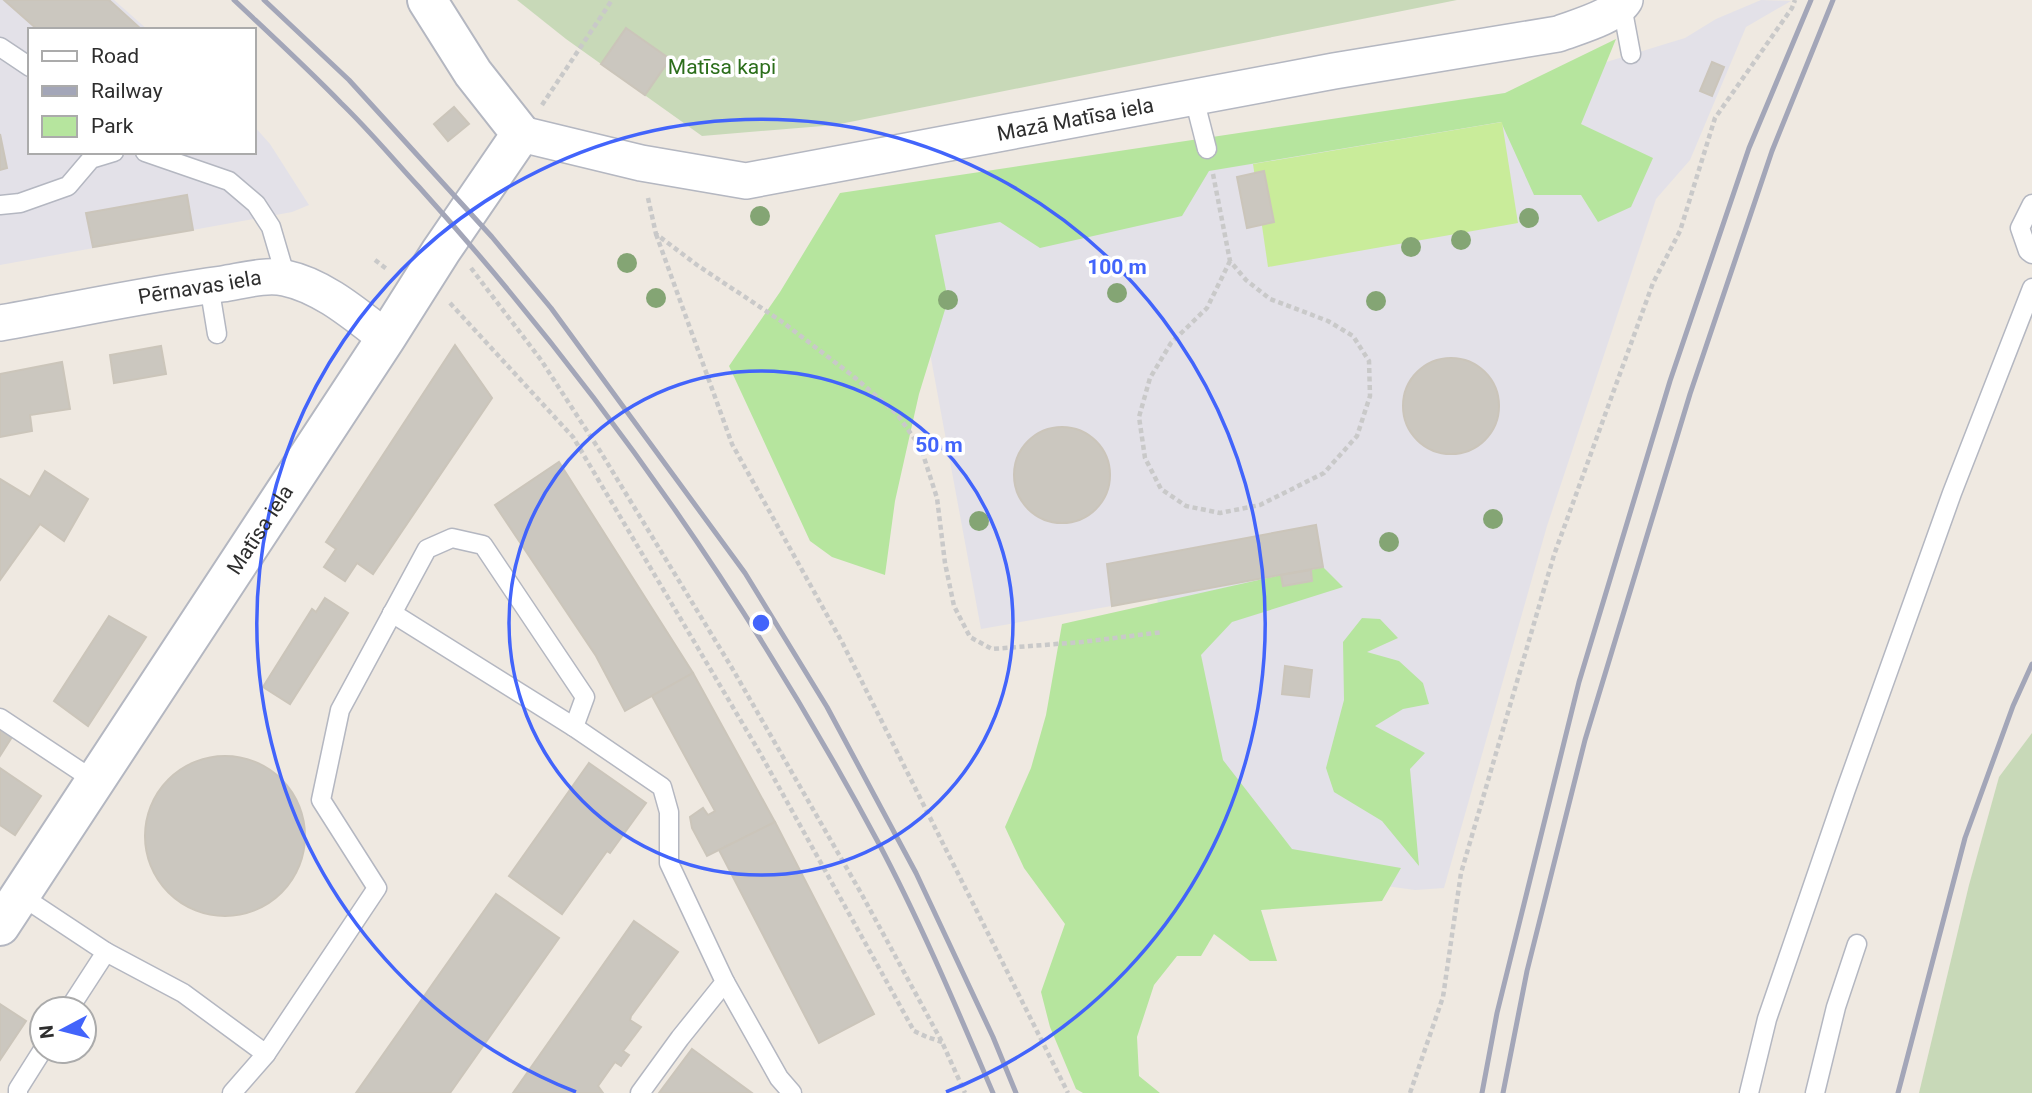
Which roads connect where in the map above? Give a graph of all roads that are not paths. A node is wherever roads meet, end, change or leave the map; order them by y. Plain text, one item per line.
1 (427, 0) edge
2 (1623, 3) edge
3 (0, 47) edge
4 (1631, 54) dead end
5 (28, 66) edge
6 (1194, 98) junction
7 (521, 134) junction
8 (1208, 149) road end
9 (107, 154) edge
10 (151, 154) edge
11 (2032, 204) edge
12 (0, 205) edge
13 (2032, 254) edge
14 (286, 278) junction
15 (209, 285) junction
16 (2032, 288) edge
17 (0, 323) edge
18 (217, 334) dead end
19 (386, 338) junction
20 (392, 613) junction
21 (0, 718) edge
22 (574, 727) junction
23 (95, 781) junction
24 (7, 912) edge
25 (1857, 944) dead end
26 (106, 952) junction
27 (725, 982) junction
28 (78, 995) edge
29 (266, 1054) junction
30 (33, 1065) edge
31 (18, 1093) edge
32 (232, 1093) edge
33 (640, 1093) edge
34 (792, 1093) edge
35 (1749, 1093) edge
36 (1815, 1093) edge

1 - 7 street
2 - 4 lane
2 - 6 street, Mazā Matīsa iela
3 - 5 lane
6 - 7 street, Mazā Matīsa iela
6 - 8 lane
7 - 19 street, Matīsa iela
9 - 12 lane
10 - 14 lane
11 - 13 lane
14 - 15 street, Pērnavas iela
14 - 19 street, Pērnavas iela
15 - 17 street, Pērnavas iela
15 - 18 lane
16 - 35 lane
19 - 23 street, Matīsa iela
20 - 22 lane
20 - 22 lane
20 - 29 lane
21 - 23 lane
22 - 27 lane
23 - 24 street, Matīsa iela
24 - 26 lane
25 - 36 lane
26 - 28 lane
26 - 29 lane
27 - 33 lane
27 - 34 lane
29 - 32 lane
30 - 31 lane

